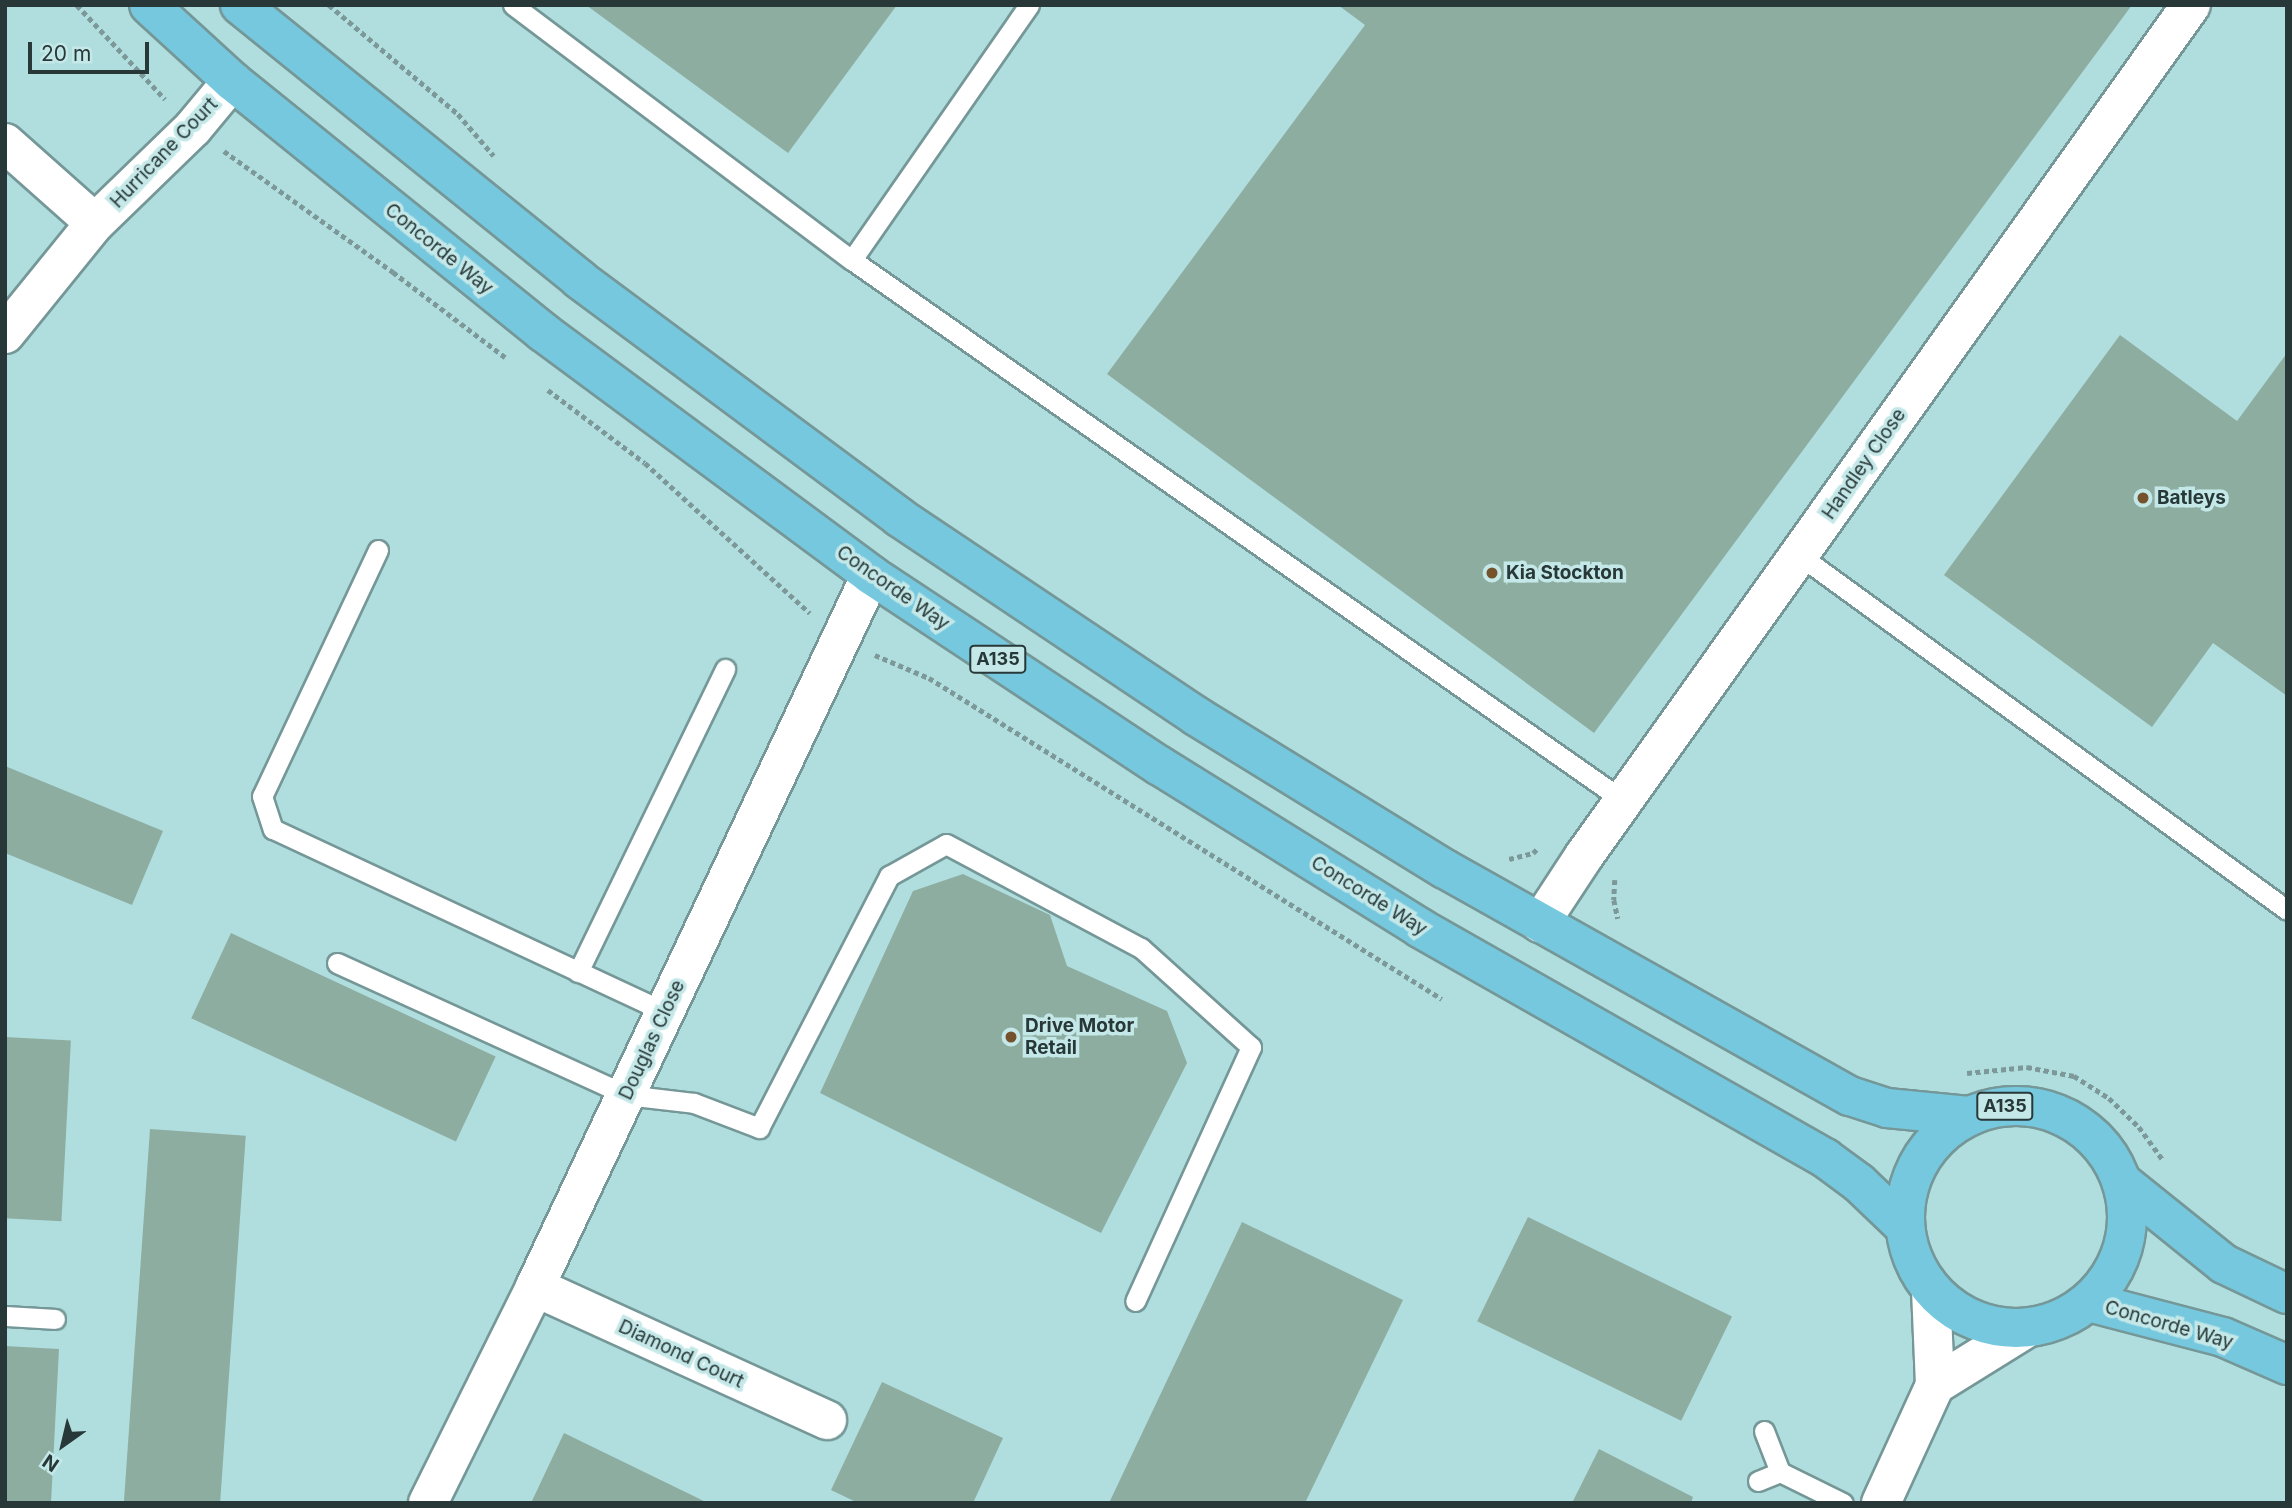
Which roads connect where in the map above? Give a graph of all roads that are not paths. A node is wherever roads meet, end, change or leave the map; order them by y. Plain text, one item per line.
1 (149, 5) edge
2 (240, 5) edge
3 (513, 5) edge
4 (1029, 5) edge
5 (2191, 5) edge
6 (232, 81) junction
7 (5, 143) edge
8 (95, 223) junction
9 (852, 260) junction
10 (5, 334) edge
11 (378, 550) dead end
12 (1799, 555) junction
13 (871, 575) junction
14 (725, 668) dead end
15 (1624, 801) junction
16 (2287, 910) edge
17 (1540, 923) junction
18 (337, 963) dead end
19 (578, 972) junction
20 (664, 1012) junction
21 (626, 1094) junction
22 (1969, 1116) junction
23 (2122, 1182) junction
24 (1905, 1227) junction
25 (535, 1287) junction
26 (1931, 1290) junction
27 (2287, 1294) edge
28 (1135, 1301) dead end
29 (2088, 1302) junction
30 (5, 1317) edge
31 (55, 1319) dead end
32 (2027, 1328) junction
33 (2287, 1365) edge
34 (1935, 1385) junction
35 (827, 1420) dead end
36 (1764, 1430) dead end
37 (1780, 1472) junction
38 (1758, 1481) dead end
39 (428, 1503) edge
40 (1843, 1503) edge
41 (1881, 1503) edge

1 - 6 main road, Concorde Way / A135
2 - 17 main road, A135
3 - 9 lane
4 - 9 lane
5 - 12 street, Handley Close
6 - 8 street, Hurricane Court
6 - 13 main road, Concorde Way / A135
7 - 8 street, Hurricane Court
8 - 10 street, Hurricane Court
9 - 15 lane
11 - 19 lane
12 - 15 street, Handley Close
12 - 16 lane
13 - 20 street, Douglas Close
13 - 24 main road, Concorde Way / A135
14 - 19 lane
15 - 17 street, Handley Close
17 - 22 main road, A135
18 - 21 lane
19 - 20 lane
20 - 21 street, Douglas Close
21 - 25 street, Douglas Close
21 - 28 lane
22 - 23 main road, A135
22 - 24 main road, A135
23 - 27 main road, A135
23 - 29 main road, A135
24 - 26 main road, A135
25 - 35 street, Diamond Court
25 - 39 street, Douglas Close
26 - 32 main road, A135
26 - 34 street
29 - 32 main road, A135
29 - 33 main road, Concorde Way
30 - 31 lane
32 - 34 street
34 - 41 street
36 - 37 lane
37 - 38 lane
37 - 40 lane

